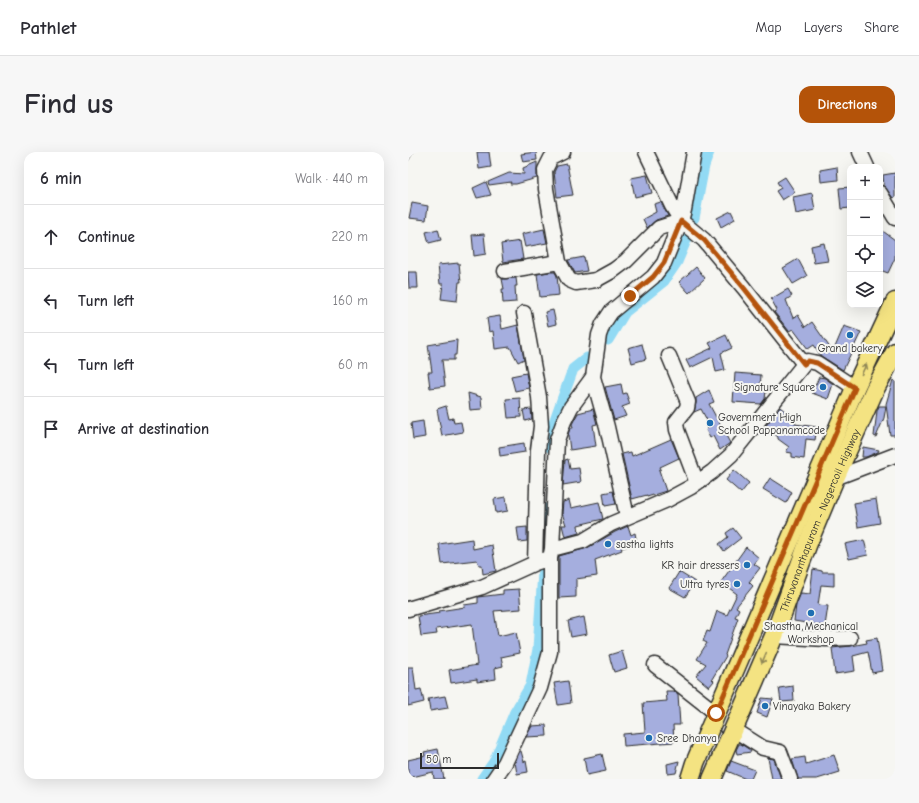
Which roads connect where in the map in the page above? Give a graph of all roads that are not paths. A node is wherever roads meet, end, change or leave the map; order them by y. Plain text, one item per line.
1 (563, 152) edge
2 (646, 152) edge
3 (694, 152) edge
4 (860, 152) edge
5 (866, 164) edge
6 (883, 198) edge
7 (895, 218) edge
8 (681, 221) junction
9 (559, 262) junction
10 (505, 271) dead end
11 (895, 302) edge
12 (524, 314) dead end
13 (895, 352) edge
14 (669, 356) dead end
15 (804, 364) junction
16 (593, 377) junction
17 (855, 388) junction
18 (895, 455) edge
19 (835, 478) junction
20 (697, 483) junction
21 (627, 516) junction
22 (551, 554) junction
23 (535, 563) junction
24 (408, 609) edge
25 (774, 636) junction
26 (850, 638) dead end
27 (655, 665) dead end
28 (716, 713) junction
29 (733, 729) junction
30 (494, 779) edge
31 (690, 779) edge
32 (712, 779) edge
33 (790, 779) edge

1 - 9 street
2 - 8 street
3 - 8 street
4 - 5 street
6 - 7 street
8 - 9 street
8 - 15 street
8 - 16 street
9 - 10 street
17 -> 11 main road, Thiruvananthapuram - Nagercoil Highway
12 - 23 street
13 - 19 main road, Thiruvananthapuram - Nagercoil Highway
14 - 20 street
15 - 17 street
15 - 20 street
16 - 21 street
16 - 22 street
17 - 28 main road, Thiruvananthapuram - Nagercoil Highway
18 - 19 street
19 - 25 main road, Thiruvananthapuram - Nagercoil Highway
20 - 21 street
21 - 22 street
22 - 23 street
22 - 30 street
23 - 24 street
25 - 26 street
25 -> 29 main road, Thiruvananthapuram - Nagercoil Highway
27 - 28 street
28 - 31 main road, Thiruvananthapuram - Nagercoil Highway
29 - 32 main road, Thiruvananthapuram - Nagercoil Highway
29 - 33 street

